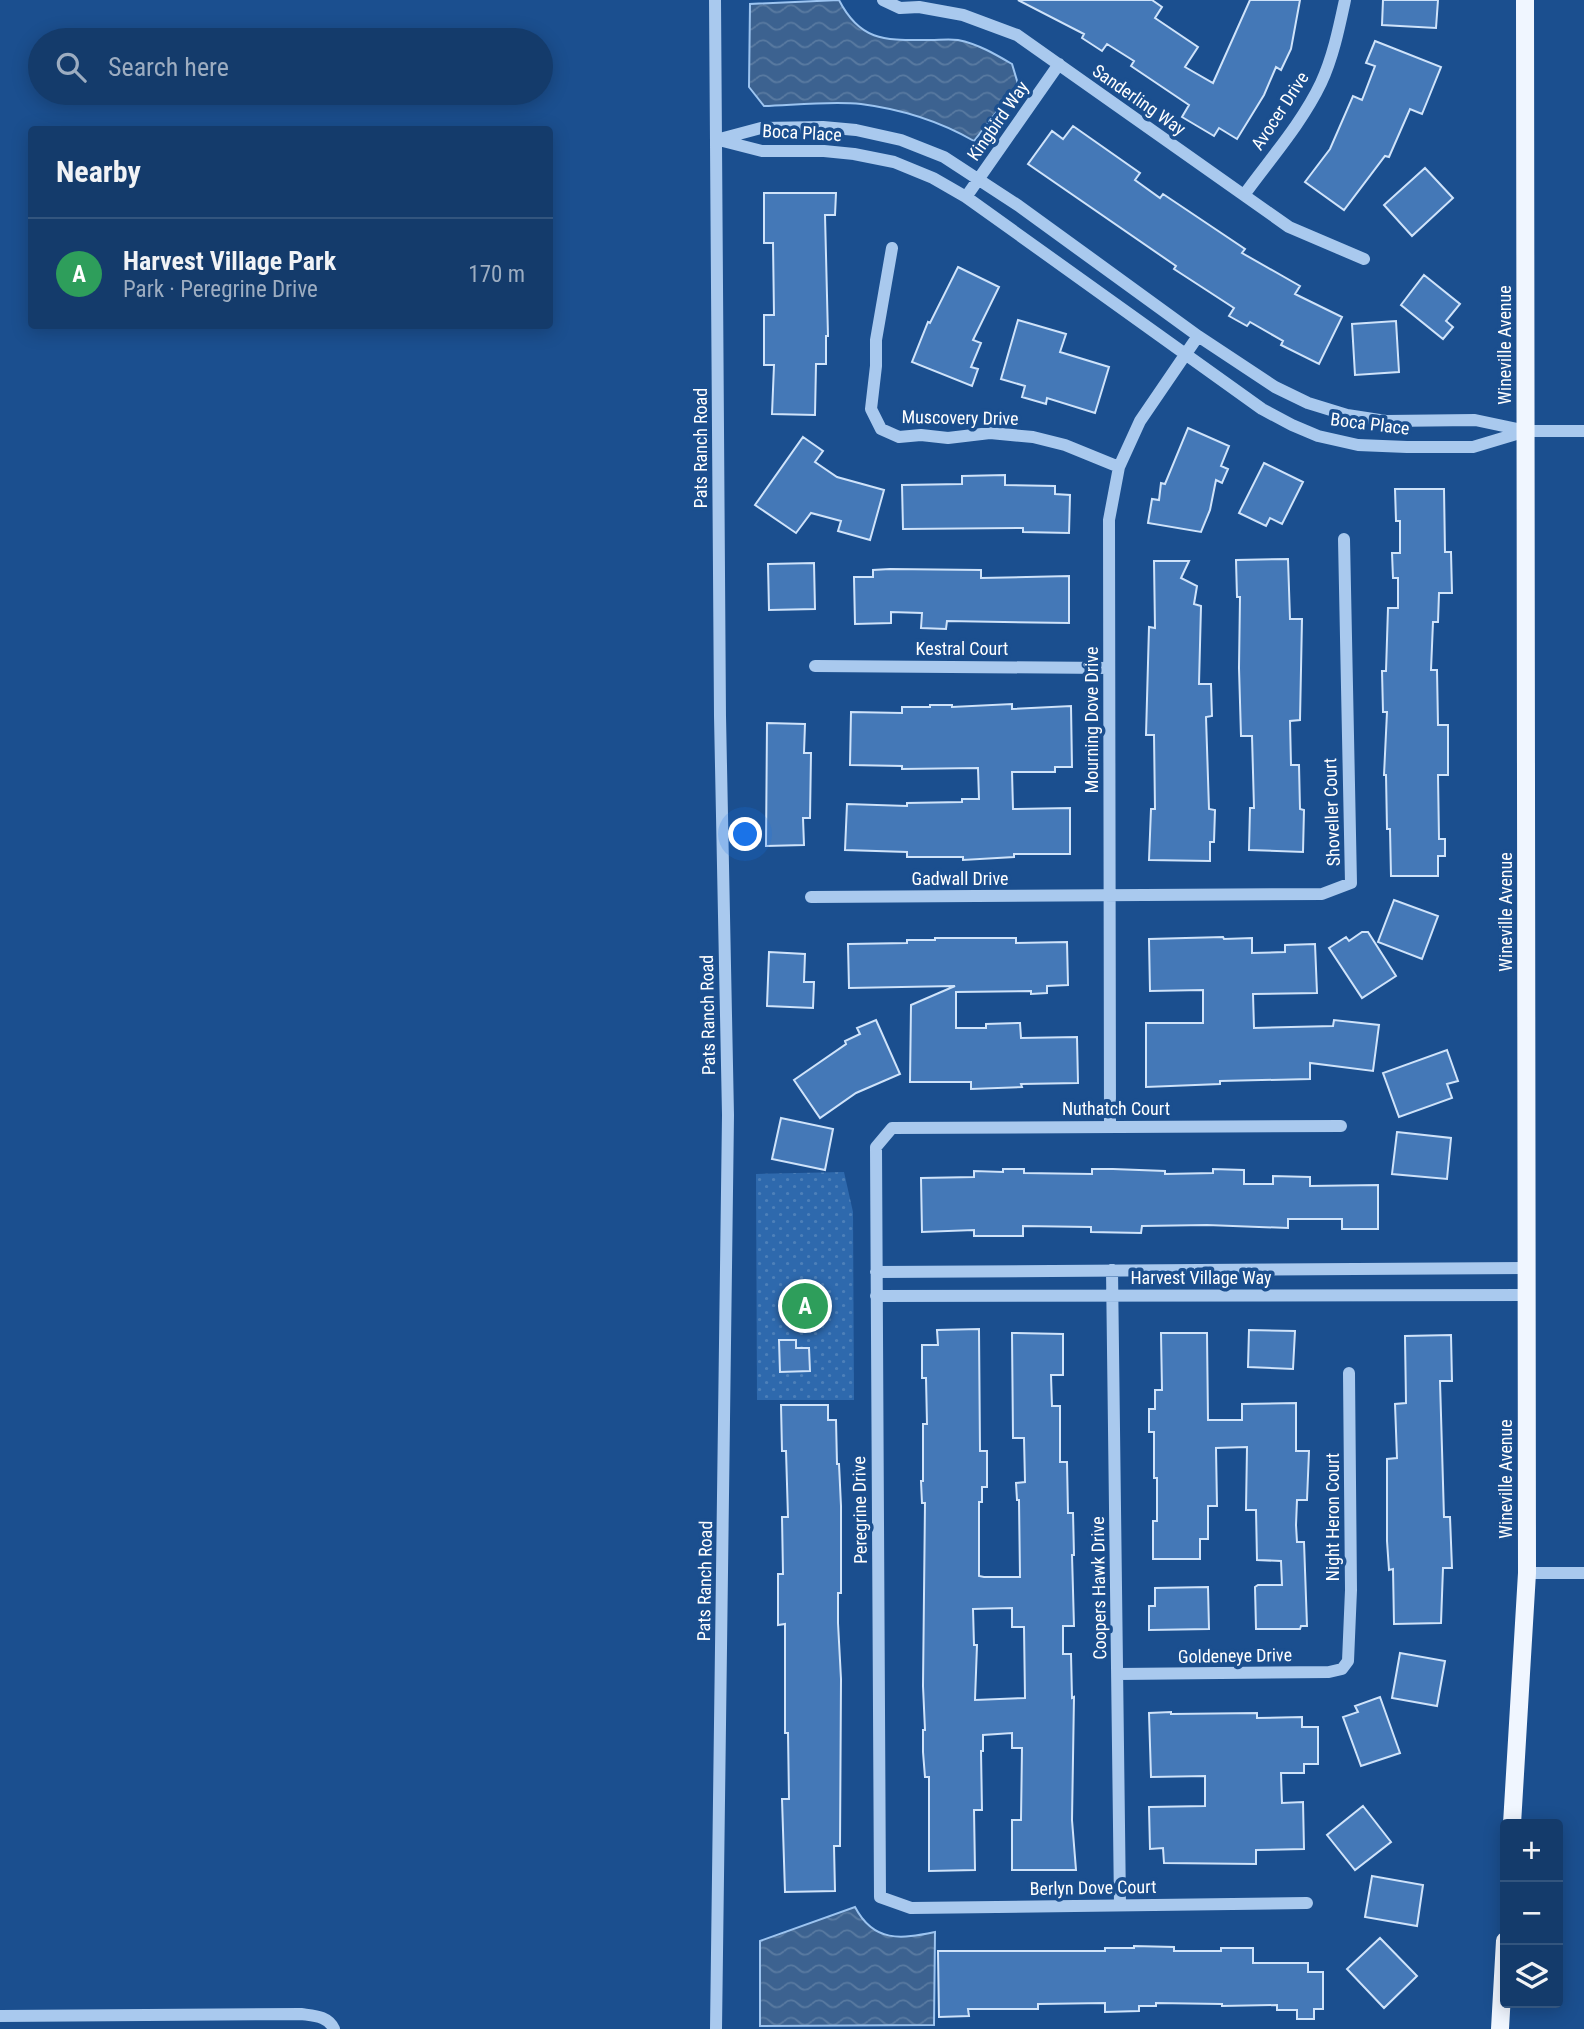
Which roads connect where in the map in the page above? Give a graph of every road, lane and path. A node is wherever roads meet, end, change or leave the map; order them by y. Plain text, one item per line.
1 (715, 0) edge
2 (883, 0) edge
3 (1345, 0) edge
4 (1525, 0) edge
5 (1059, 64) junction
6 (716, 139) junction
7 (979, 179) junction
8 (1244, 195) junction
9 (966, 197) junction
10 (892, 248) dead end
11 (1364, 259) dead end
12 (1198, 336) junction
13 (1185, 353) junction
14 (1527, 431) junction
15 (1584, 431) edge
16 (1119, 467) junction
17 (1344, 539) dead end
18 (815, 666) dead end
19 (1109, 668) junction
20 (1110, 896) junction
21 (811, 897) dead end
22 (1341, 1126) dead end
23 (1110, 1127) junction
24 (892, 1128) joint
25 (1527, 1268) junction
26 (1112, 1270) junction
27 (876, 1272) junction
28 (1527, 1295) junction
29 (876, 1296) junction
30 (1113, 1296) junction
31 (1349, 1373) dead end
32 (1527, 1573) junction
33 (1584, 1573) edge
34 (1348, 1661) joint
35 (1118, 1674) junction
36 (1512, 1819) edge
37 (880, 1896) joint
38 (1307, 1903) dead end
39 (1120, 1905) junction
40 (1505, 1945) edge
41 (0, 2016) edge
42 (334, 2029) edge
43 (716, 2029) edge
44 (1500, 2029) edge

1 - 6 street, Pats Ranch Road
2 - 5 street, Sanderling Way
3 - 8 street, Avocer Drive
4 - 14 main road, Wineville Avenue
5 - 7 street, Kingbird Way
5 - 8 street, Sanderling Way
6 - 7 street, Boca Place
6 - 9 street, Boca Place
6 - 43 street, Pats Ranch Road
7 - 9 street, Kingbird Way
7 - 12 street, Boca Place
8 - 11 street, Sanderling Way
9 - 13 street, Boca Place
10 - 16 street, Muscovery Drive
12 - 13 street, Mourning Dove Drive
12 - 14 street, Boca Place
13 - 14 street, Boca Place
13 - 16 street, Mourning Dove Drive
14 - 15 street, Boca Place
14 - 25 main road, Wineville Avenue
16 - 19 street, Mourning Dove Drive
17 - 20 street, Shoveller Court
18 - 19 street, Kestral Court
19 - 20 street, Mourning Dove Drive
20 - 21 street, Gadwall Drive
20 - 23 street, Mourning Dove Drive
22 - 23 street, Nuthatch Court
23 - 24 street, Nuthatch Court
24 - 27 street, Peregrine Drive
25 - 26 street, Harvest Village Way
25 - 28 main road, Wineville Avenue
26 - 27 street, Harvest Village Way
26 - 30 street, Coopers Hawk Drive
27 - 29 street, Peregrine Drive
28 - 30 street, Harvest Village Way
28 - 32 main road, Wineville Avenue
29 - 30 street, Harvest Village Way
29 - 37 street, Peregrine Drive
30 - 35 street, Coopers Hawk Drive
31 - 34 street, Night Heron Court
32 - 33 street
32 - 36 main road, Wineville Avenue
34 - 35 street, Goldeneye Drive
35 - 39 street, Coopers Hawk Drive
37 - 39 street, Berlyn Dove Court
38 - 39 street, Berlyn Dove Court
40 - 44 main road
41 - 42 street

